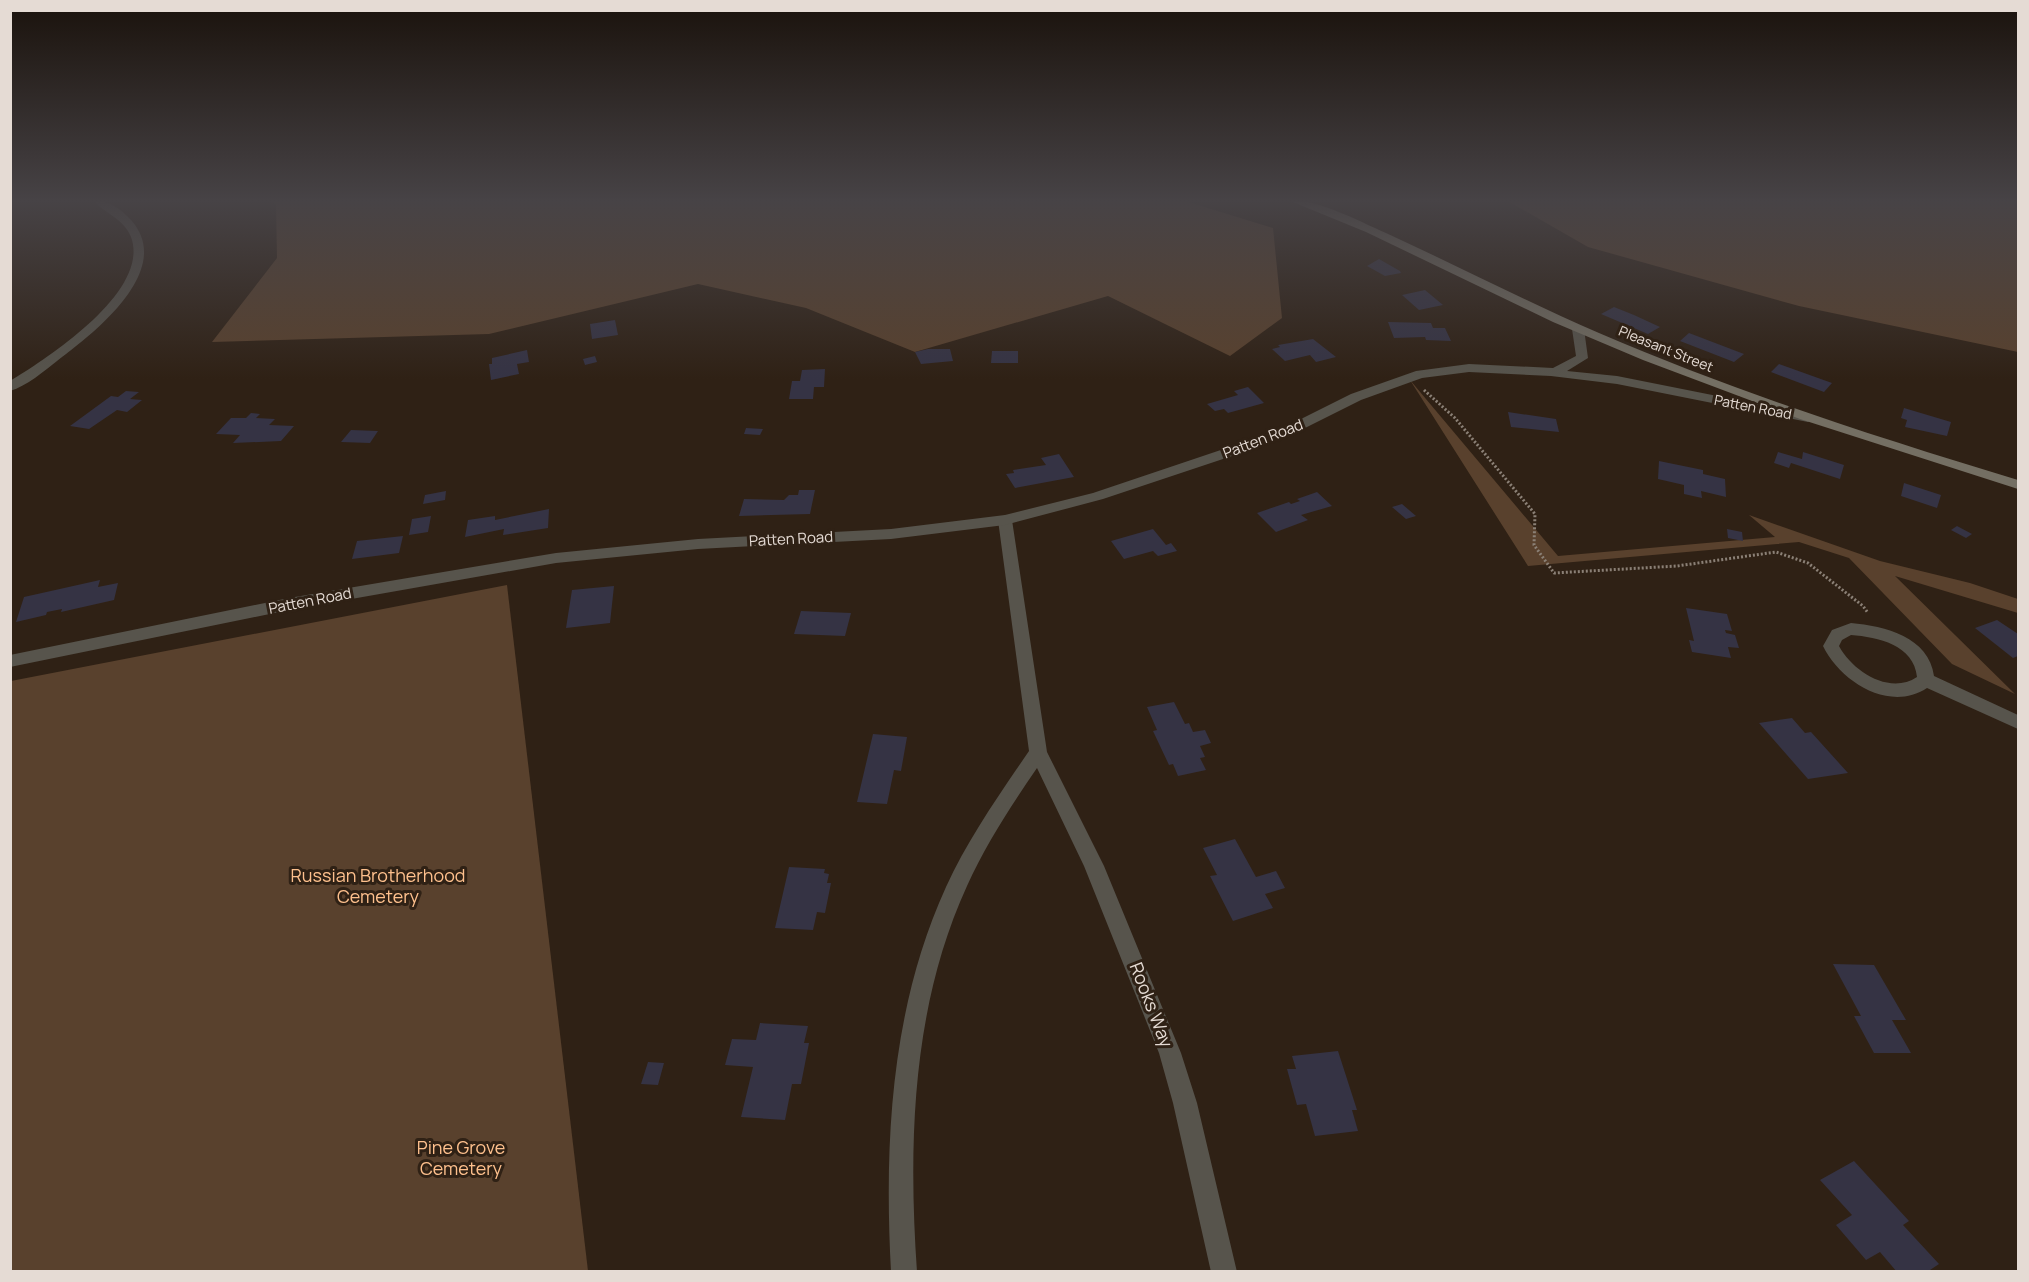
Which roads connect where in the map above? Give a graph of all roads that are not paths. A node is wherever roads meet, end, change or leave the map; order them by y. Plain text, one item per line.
1 (138, 260) edge
2 (1437, 260) edge
3 (1578, 329) junction
4 (1555, 372) junction
5 (10, 387) edge
6 (1809, 418) junction
7 (2019, 485) edge
8 (1005, 520) junction
9 (10, 661) edge
10 (1926, 680) junction
11 (2019, 722) edge
12 (1038, 752) junction
13 (904, 1272) edge
14 (1224, 1272) edge

1 - 5 street
2 - 3 main road, Pleasant Street
3 - 4 street
3 - 6 main road, Pleasant Street
4 - 6 street, Patten Road
4 - 8 street, Patten Road
6 - 7 main road, Pleasant Street
8 - 9 street, Patten Road
8 - 12 street, Rooks Way
10 - 10 street
10 - 11 street
12 - 13 street
12 - 14 street, Rooks Way

